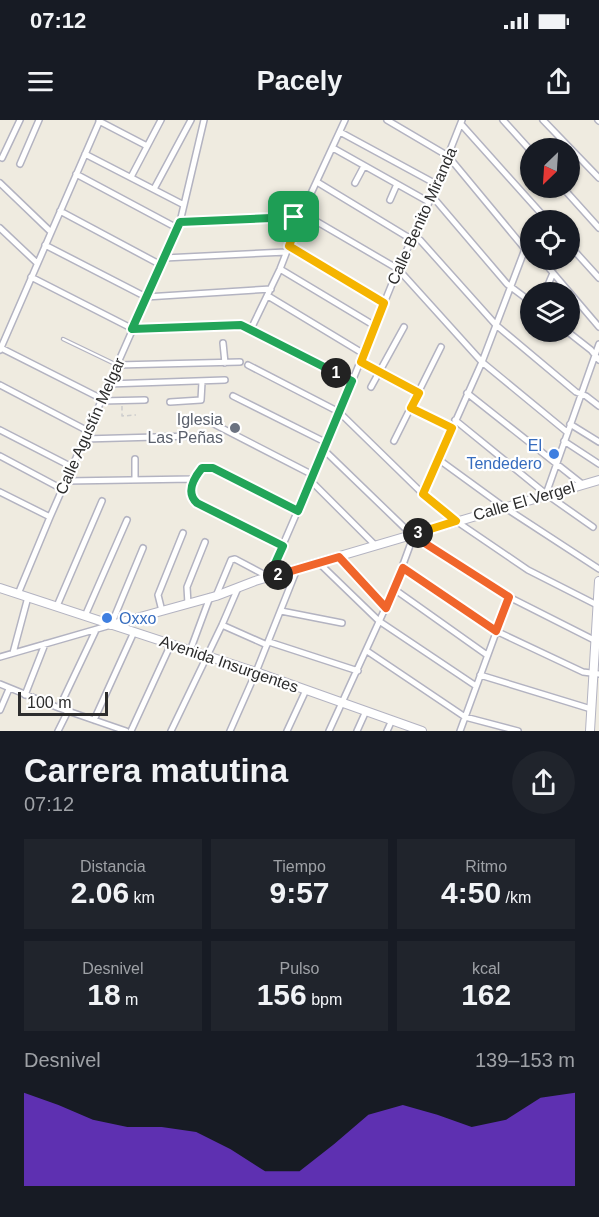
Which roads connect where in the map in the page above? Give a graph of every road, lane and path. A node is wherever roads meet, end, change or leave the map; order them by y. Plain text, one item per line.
1 (20, 120) edge
2 (39, 120) edge
3 (100, 120) edge
4 (162, 120) edge
5 (191, 120) edge
6 (204, 120) edge
7 (345, 120) edge
8 (387, 120) edge
9 (503, 120) edge
10 (543, 120) edge
11 (462, 122) edge
12 (340, 132) junction
13 (520, 139) edge
14 (147, 146) junction
15 (333, 148) junction
16 (85, 153) junction
17 (448, 156) junction
18 (2, 158) dead end
19 (20, 164) dead end
20 (364, 166) junction
21 (76, 174) junction
22 (130, 177) junction
23 (599, 178) edge
24 (317, 182) junction
25 (0, 183) edge
26 (355, 183) dead end
27 (398, 184) junction
28 (436, 184) junction
29 (154, 189) junction
30 (572, 198) edge
31 (430, 199) junction
32 (390, 200) dead end
33 (184, 205) junction
34 (539, 210) edge
35 (60, 211) junction
36 (301, 215) junction
37 (178, 225) junction
38 (0, 228) edge
39 (599, 228) edge
40 (51, 232) junction
41 (413, 237) junction
42 (520, 239) edge
43 (45, 245) junction
44 (288, 249) junction
45 (580, 257) edge
46 (164, 258) junction
47 (37, 263) junction
48 (161, 265) junction
49 (520, 266) edge
50 (280, 269) junction
51 (398, 269) junction
52 (550, 270) edge
53 (553, 273) junction
54 (31, 277) junction
55 (599, 278) edge
56 (549, 282) edge
57 (511, 286) junction
58 (271, 289) junction
59 (520, 293) edge
60 (268, 296) junction
61 (146, 297) junction
62 (384, 303) junction
63 (496, 325) junction
64 (375, 326) junction
65 (404, 327) dead end
66 (599, 327) edge
67 (132, 329) junction
68 (252, 329) junction
69 (2, 338) edge
70 (63, 339) dead end
71 (580, 341) edge
72 (223, 343) dead end
73 (599, 344) edge
74 (441, 347) dead end
75 (0, 349) edge
76 (364, 354) junction
77 (597, 358) edge
78 (240, 362) dead end
79 (361, 362) junction
80 (482, 362) junction
81 (225, 363) junction
82 (117, 365) junction
83 (248, 365) dead end
84 (379, 372) junction
85 (225, 380) dead end
86 (352, 381) junction
87 (202, 382) junction
88 (108, 384) junction
89 (0, 385) edge
90 (370, 387) dead end
91 (419, 393) junction
92 (467, 393) junction
93 (581, 393) junction
94 (232, 396) dead end
95 (101, 400) junction
96 (122, 400) junction
97 (145, 400) dead end
98 (170, 402) dead end
99 (599, 406) edge
100 (411, 408) junction
101 (339, 412) junction
102 (136, 415) dead end
103 (455, 420) junction
104 (210, 422) dead end
105 (570, 424) junction
106 (452, 428) junction
107 (0, 430) edge
108 (88, 431) junction
109 (567, 432) junction
110 (192, 436) dead end
111 (84, 439) junction
112 (394, 441) dead end
113 (564, 441) junction
114 (599, 442) edge
115 (327, 443) junction
116 (324, 450) junction
117 (0, 456) edge
118 (135, 459) dead end
119 (438, 459) junction
120 (556, 464) junction
121 (599, 464) edge
122 (72, 467) junction
123 (312, 478) junction
124 (194, 479) junction
125 (135, 480) junction
126 (599, 480) edge
127 (66, 481) junction
128 (582, 484) junction
129 (62, 489) junction
130 (0, 492) edge
131 (423, 494) junction
132 (546, 494) junction
133 (102, 501) dead end
134 (504, 507) junction
135 (298, 511) junction
136 (50, 518) junction
137 (127, 520) dead end
138 (456, 521) junction
139 (593, 527) dead end
140 (183, 533) dead end
141 (412, 535) junction
142 (206, 542) dead end
143 (375, 545) junction
144 (283, 546) junction
145 (143, 548) dead end
146 (339, 557) junction
147 (319, 563) junction
148 (403, 568) junction
149 (297, 569) junction
150 (599, 569) edge
151 (269, 577) junction
152 (599, 581) edge
153 (0, 588) edge
154 (238, 588) junction
155 (394, 589) junction
156 (18, 594) junction
157 (213, 596) junction
158 (28, 597) junction
159 (509, 597) junction
160 (188, 604) junction
161 (597, 605) junction
162 (57, 606) junction
163 (386, 608) junction
164 (162, 611) junction
165 (281, 611) junction
166 (85, 616) junction
167 (379, 621) junction
168 (342, 623) dead end
169 (111, 625) junction
170 (222, 625) junction
171 (96, 630) junction
172 (496, 631) junction
173 (134, 632) junction
174 (597, 642) edge
175 (268, 643) junction
176 (45, 644) junction
177 (171, 644) junction
178 (0, 650) edge
179 (190, 651) junction
180 (367, 651) junction
181 (11, 653) junction
182 (487, 655) junction
183 (207, 656) junction
184 (0, 657) edge
185 (358, 671) junction
186 (256, 672) junction
187 (596, 674) edge
188 (480, 675) junction
189 (0, 684) edge
190 (476, 686) junction
191 (9, 688) junction
192 (306, 690) junction
193 (25, 695) junction
194 (343, 703) junction
195 (59, 708) junction
196 (0, 710) edge
197 (68, 711) junction
198 (366, 711) junction
199 (594, 712) edge
200 (465, 717) junction
201 (94, 720) junction
202 (392, 720) junction
203 (58, 731) edge
204 (126, 731) edge
205 (131, 731) edge
206 (171, 731) edge
207 (230, 731) edge
208 (287, 731) edge
209 (329, 731) edge
210 (357, 731) edge
211 (387, 731) edge
212 (423, 731) edge
213 (460, 731) edge
214 (518, 731) edge
215 (590, 731) edge

1 - 18 street
2 - 19 street
3 - 14 street
3 - 16 street
4 - 14 street
5 - 29 street
6 - 33 street, Calle Agustín Melgar
7 - 12 street
8 - 17 street
9 - 13 street
10 - 23 street
11 - 17 street, Calle Benito Miranda
11 - 34 street
12 - 15 street
12 - 28 street
14 - 22 street
15 - 20 street
15 - 24 street
16 - 21 street
16 - 22 street
17 - 28 street, Calle Benito Miranda
17 - 42 street
20 - 26 street
20 - 27 street
21 - 35 street
21 - 37 street
22 - 29 street
24 - 36 street
24 - 41 street
25 - 40 street
27 - 31 street
27 - 32 street
28 - 31 street, Calle Benito Miranda
29 - 33 street
30 - 39 street
31 - 41 street, Calle Benito Miranda
31 - 57 street
33 - 37 street, Calle Agustín Melgar
35 - 40 street
35 - 48 street
36 - 37 street
36 - 44 street
36 - 51 street
37 - 46 street, Calle Agustín Melgar
38 - 47 street
40 - 43 street
41 - 51 street, Calle Benito Miranda
41 - 63 street
43 - 47 street
43 - 61 street
44 - 46 street
44 - 50 street
44 - 62 street
45 - 55 street
46 - 48 street, Calle Agustín Melgar
47 - 54 street
48 - 61 street, Calle Agustín Melgar
49 - 57 street
50 - 58 street
50 - 64 street
51 - 62 street, Calle Benito Miranda
51 - 80 street
52 - 53 street
53 - 56 street
53 - 66 street
54 - 67 street
54 - 69 street
57 - 59 street
57 - 63 street
58 - 60 street
58 - 61 street
60 - 68 street
60 - 76 street
61 - 67 street, Calle Agustín Melgar
62 - 64 street, Calle Benito Miranda
63 - 80 street
63 - 93 street
64 - 76 street, Calle Benito Miranda
65 - 84 street
67 - 68 street
67 - 82 street, Calle Agustín Melgar
68 - 86 street
69 - 75 street
70 - 82 lane
71 - 77 street
72 - 81 street
73 - 77 street
74 - 91 street
75 - 95 street
76 - 79 street, Calle Benito Miranda
77 - 93 street
78 - 81 street
79 - 84 street
79 - 86 street, Calle Benito Miranda
80 - 92 street
80 - 109 street
81 - 82 street
82 - 88 street, Calle Agustín Melgar
83 - 101 street
84 - 90 street
84 - 91 street
85 - 87 street
86 - 101 street, Calle Benito Miranda
87 - 88 street
87 - 98 street
88 - 95 street, Calle Agustín Melgar
89 - 108 street
91 - 100 street
92 - 103 street
92 - 120 street
93 - 99 street
93 - 105 street
94 - 115 street
95 - 96 street
95 - 108 street, Calle Agustín Melgar
96 - 97 street
96 - 102 path
100 - 106 street
100 - 112 street
101 - 115 street, Calle Benito Miranda
101 - 131 street
103 - 106 street
103 - 132 street
104 - 123 street
105 - 109 street
105 - 114 street
106 - 119 street
107 - 122 street
108 - 111 street, Calle Agustín Melgar
109 - 113 street
110 - 111 street
111 - 122 street, Calle Agustín Melgar
113 - 120 street
113 - 121 street
115 - 116 street, Calle Benito Miranda
116 - 123 street, Calle Benito Miranda
116 - 141 street
117 - 129 street
118 - 125 street
119 - 131 street
119 - 134 street
120 - 128 street
120 - 132 street
122 - 127 street, Calle Agustín Melgar
123 - 135 street, Calle Benito Miranda
123 - 143 street
124 - 125 street
124 - 135 street
124 - 144 street
125 - 127 street
126 - 128 street, Calle El Vergel
127 - 129 street, Calle Agustín Melgar
128 - 132 street, Calle El Vergel
129 - 136 street, Calle Agustín Melgar
130 - 136 street
131 - 138 street
132 - 134 street, Calle El Vergel
132 - 139 street
133 - 162 street
134 - 138 street, Calle El Vergel
134 - 150 street
135 - 144 street, Calle Benito Miranda
136 - 156 street, Calle Agustín Melgar
137 - 166 street
138 - 141 street, Calle El Vergel
138 - 161 street
140 - 164 street
141 - 143 street, Calle El Vergel
141 - 148 street
141 - 159 street
142 - 160 street
143 - 146 street, Calle El Vergel
144 - 151 street, Calle Benito Miranda
145 - 169 street
146 - 147 street, Calle El Vergel
146 - 163 street
147 - 149 street, Calle El Vergel
147 - 167 street
148 - 155 street
148 - 172 street
149 - 151 street, Calle El Vergel
149 - 165 street
151 - 154 street, Calle El Vergel
151 - 157 street
152 - 161 street
153 - 156 street, Avenida Insurgentes
154 - 157 street, Calle El Vergel
154 - 170 street
155 - 163 street
155 - 182 street
156 - 158 street, Avenida Insurgentes
157 - 160 street, Calle El Vergel
157 - 179 street
158 - 162 street, Avenida Insurgentes
158 - 181 street
159 - 172 street
159 - 174 street
160 - 164 street, Calle El Vergel
161 - 174 street
162 - 166 street, Avenida Insurgentes
163 - 167 street
164 - 169 street, Calle El Vergel
165 - 168 street
165 - 175 street
166 - 169 street, Avenida Insurgentes
167 - 180 street
167 - 190 street
169 - 171 street, Calle El Vergel
169 - 173 street, Avenida Insurgentes
170 - 175 street
170 - 183 street
171 - 176 street, Calle El Vergel
171 - 195 street
172 - 182 street
172 - 187 street
173 - 177 street, Avenida Insurgentes
173 - 201 street
174 - 187 street
175 - 185 street
175 - 186 street
176 - 181 street, Calle El Vergel
176 - 193 street
177 - 179 street, Avenida Insurgentes
177 - 205 street
178 - 181 street
179 - 183 street, Avenida Insurgentes
180 - 185 street
180 - 200 street
181 - 184 street, Calle El Vergel
182 - 188 street
183 - 186 street, Avenida Insurgentes
183 - 206 street
185 - 194 street
186 - 192 street, Avenida Insurgentes
186 - 207 street
187 - 199 street
188 - 190 street
188 - 199 street
189 - 191 street
190 - 200 street
191 - 193 street
191 - 196 street
192 - 194 street, Avenida Insurgentes
192 - 208 street
193 - 195 street
194 - 198 street, Avenida Insurgentes
194 - 209 street
195 - 197 street
197 - 201 street
197 - 203 street
198 - 202 street, Avenida Insurgentes
198 - 210 street
199 - 215 street
200 - 213 street
200 - 214 street
201 - 204 street
202 - 211 street
202 - 212 street, Avenida Insurgentes

